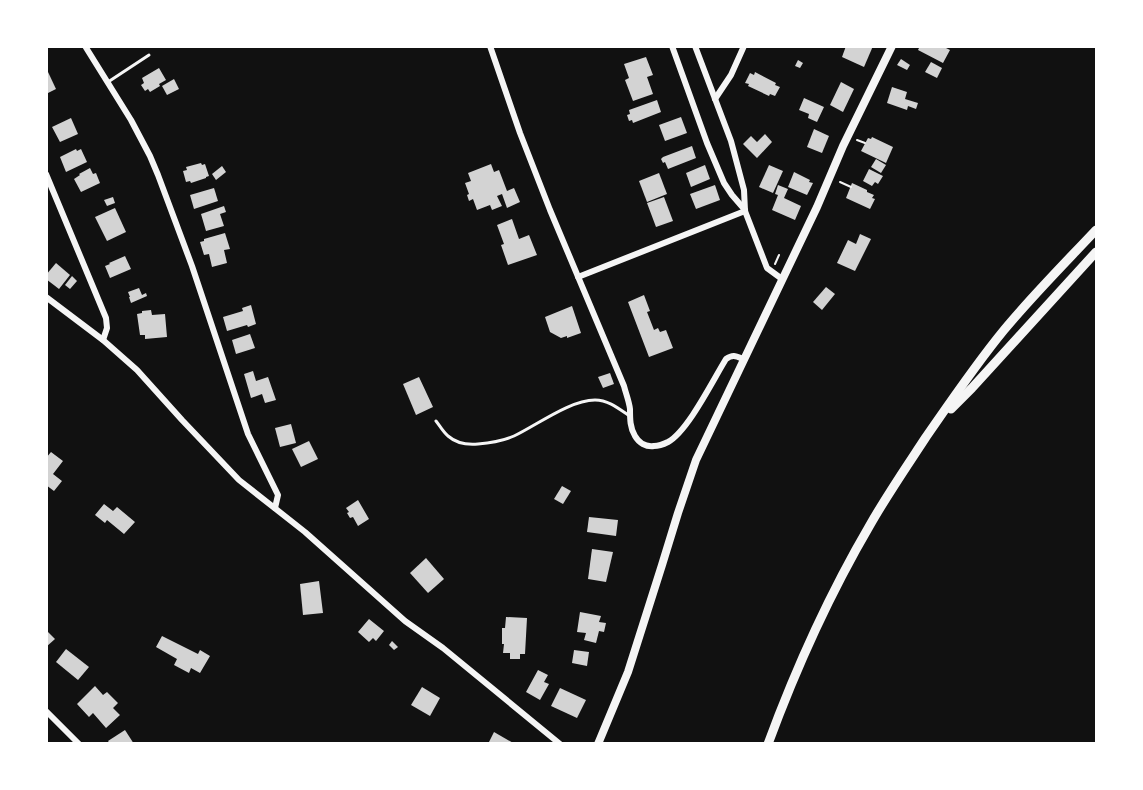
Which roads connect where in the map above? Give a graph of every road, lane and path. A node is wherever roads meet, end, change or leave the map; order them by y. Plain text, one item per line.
1 (85, 46) edge
2 (490, 46) edge
3 (672, 46) edge
4 (695, 46) edge
5 (744, 46) edge
6 (892, 46) edge
7 (149, 55) dead end
8 (107, 82) junction
9 (715, 99) junction
10 (855, 139) dead end
11 (865, 143) dead end
12 (46, 174) edge
13 (837, 181) dead end
14 (851, 187) dead end
15 (745, 211) junction
16 (1096, 230) edge
17 (1096, 252) edge
18 (578, 277) junction
19 (782, 279) junction
20 (46, 297) edge
21 (103, 340) junction
22 (743, 359) junction
23 (630, 416) junction
24 (436, 421) dead end
25 (935, 425) junction
26 (275, 508) junction
27 (46, 711) edge
28 (79, 744) edge
29 (560, 744) edge
30 (598, 744) edge
31 (768, 744) edge

1 - 8 street
2 - 18 street
3 - 15 street
4 - 9 street
5 - 9 street
6 - 19 street
7 - 8 lane
8 - 26 street
9 - 15 street
10 - 11 path
12 - 21 street
13 - 14 path
15 - 18 street
15 - 19 street
16 - 25 main road
17 - 25 main road
18 - 23 street
19 - 22 street
20 - 21 street
21 - 26 street
22 - 23 street
22 - 30 street
23 - 24 lane
25 - 31 main road
26 - 29 street
27 - 28 street

